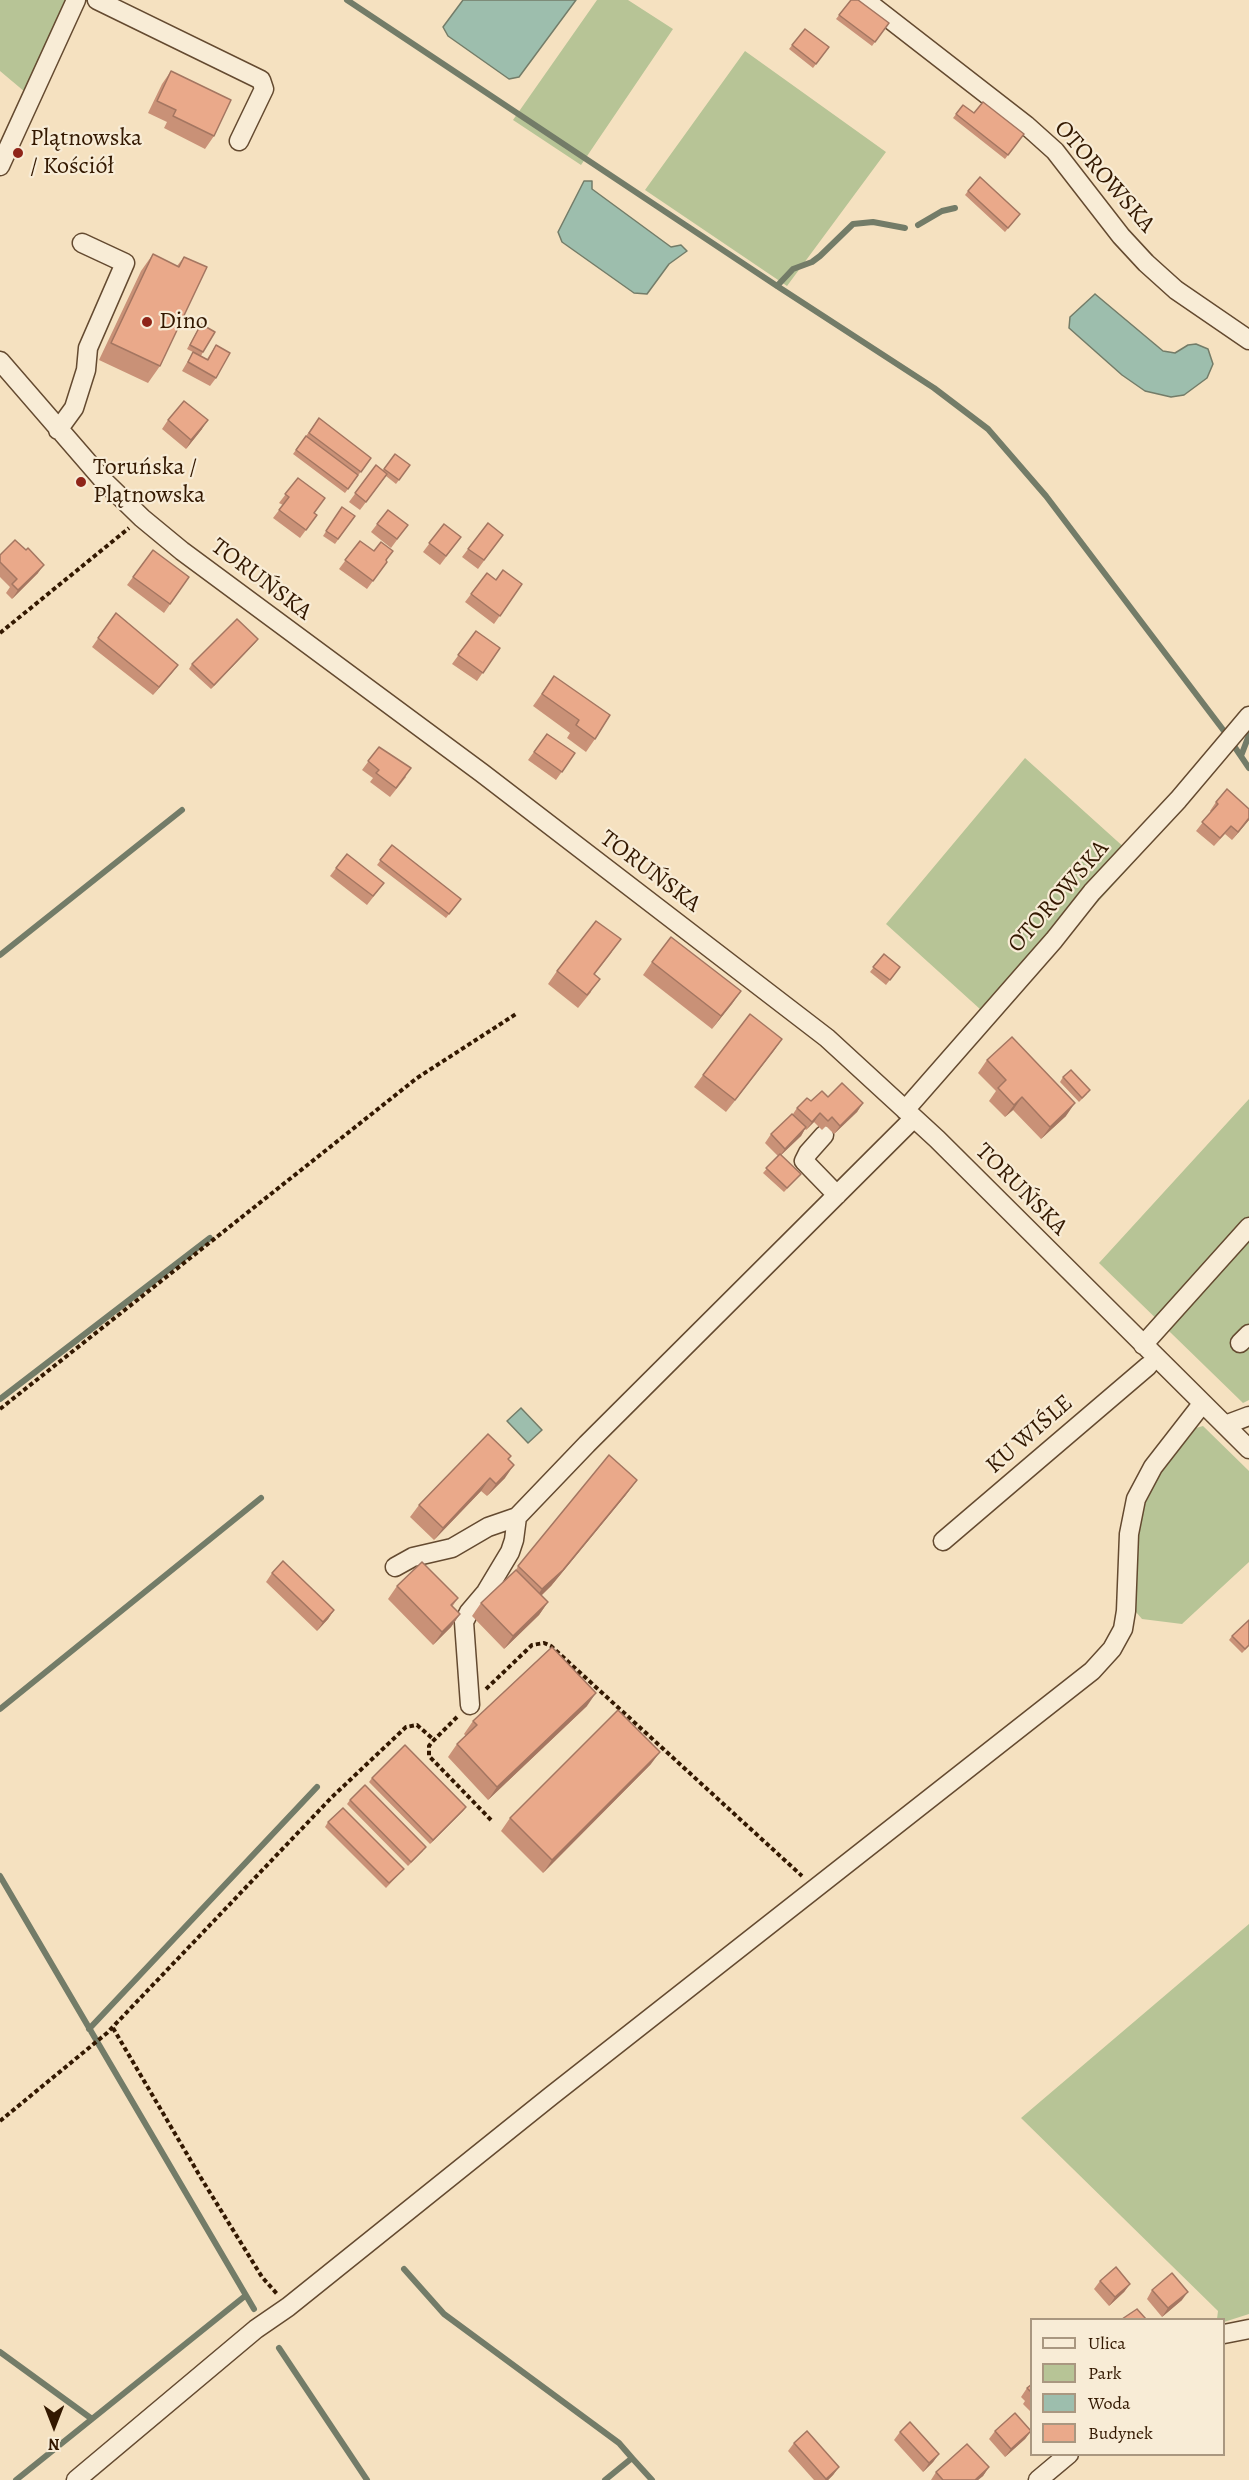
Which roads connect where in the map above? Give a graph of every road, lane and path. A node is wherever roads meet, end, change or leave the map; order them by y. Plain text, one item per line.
1 (76, 0) edge
2 (97, 0) edge
3 (866, 0) edge
4 (239, 141) dead end
5 (0, 166) edge
6 (82, 243) dead end
7 (1249, 340) edge
8 (0, 362) edge
9 (58, 430) junction
10 (142, 518) junction
11 (0, 633) edge
12 (1249, 716) edge
13 (516, 1014) dead end
14 (909, 1114) junction
15 (824, 1135) dead end
16 (837, 1195) junction
17 (1249, 1227) edge
18 (1143, 1345) junction
19 (1148, 1365) dead end
20 (1202, 1404) junction
21 (0, 1409) edge
22 (1249, 1416) edge
23 (1225, 1425) junction
24 (1249, 1449) edge
25 (517, 1518) junction
26 (943, 1541) dead end
27 (395, 1567) dead end
28 (470, 1705) junction
29 (434, 1740) junction
30 (491, 1820) dead end
31 (816, 1889) junction
32 (113, 2028) junction
33 (0, 2121) edge
34 (288, 2307) junction
35 (1249, 2329) edge
36 (1225, 2334) edge
37 (1067, 2456) edge
38 (76, 2480) edge
39 (1038, 2480) edge

1 - 5 street
2 - 4 street
3 - 7 street, OTOROWSKA
6 - 9 street
8 - 9 street, TORUŃSKA
9 - 10 street, TORUŃSKA
10 - 11 path
10 - 14 street, TORUŃSKA
12 - 14 street, OTOROWSKA
13 - 21 path
14 - 16 street, OTOROWSKA
14 - 18 street, TORUŃSKA
15 - 16 street
16 - 25 street, OTOROWSKA
17 - 18 street
18 - 20 street, TORUŃSKA
19 - 26 street, KU WIŚLE
20 - 23 street, TORUŃSKA
20 - 31 street
22 - 23 street
23 - 24 street, TORUŃSKA
25 - 27 street
25 - 28 street
28 - 29 path
28 - 31 path
29 - 30 path
29 - 32 path
31 - 34 street
32 - 33 path
32 - 34 path
34 - 38 street
35 - 36 street
37 - 39 street

